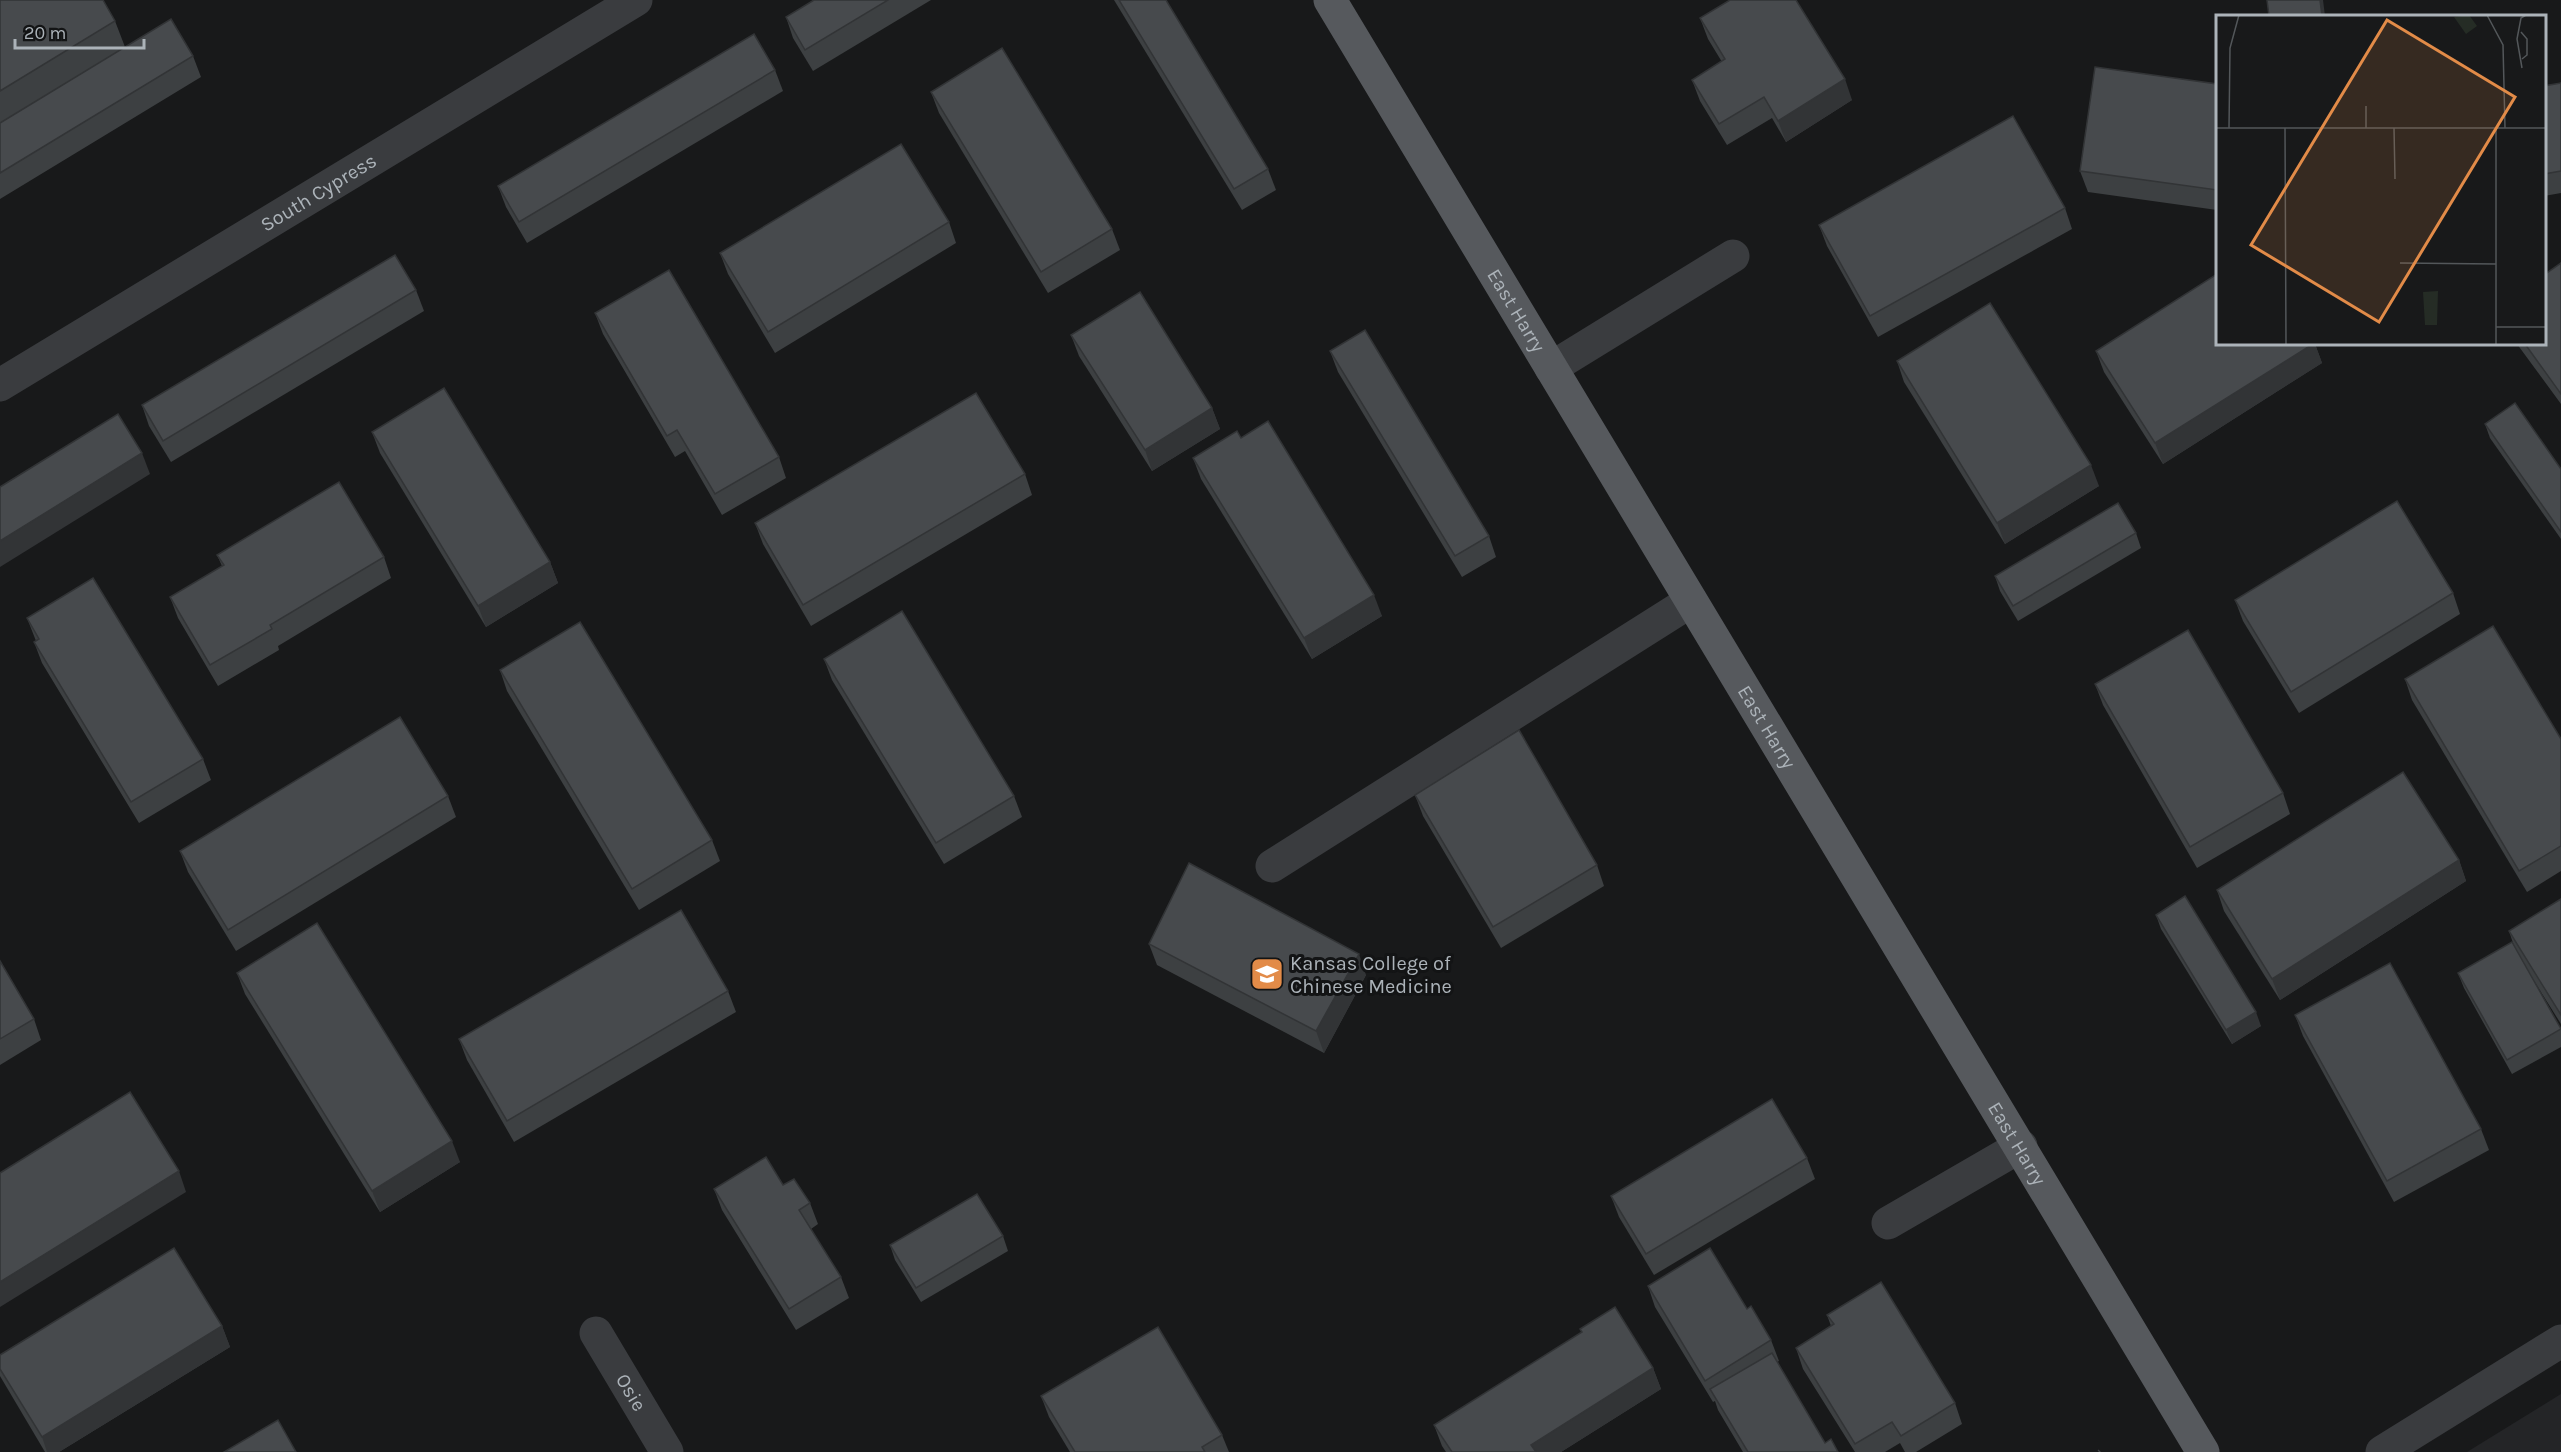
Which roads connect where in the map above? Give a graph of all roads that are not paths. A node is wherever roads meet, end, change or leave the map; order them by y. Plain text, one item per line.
1 (636, 0) edge
2 (1330, 0) edge
3 (1733, 256) dead end
4 (1551, 368) junction
5 (0, 385) edge
6 (1691, 601) junction
7 (1272, 866) dead end
8 (2021, 1146) junction
9 (1888, 1223) dead end
10 (596, 1333) dead end
11 (2561, 1341) edge
12 (668, 1452) edge
13 (2203, 1452) edge
14 (2382, 1452) edge

1 - 5 street, South Cypress
2 - 4 main road, East Harry
3 - 4 street
4 - 6 main road, East Harry
6 - 7 street
6 - 8 main road, East Harry
8 - 9 street
8 - 13 main road, East Harry
10 - 12 street, Osie
11 - 14 street

